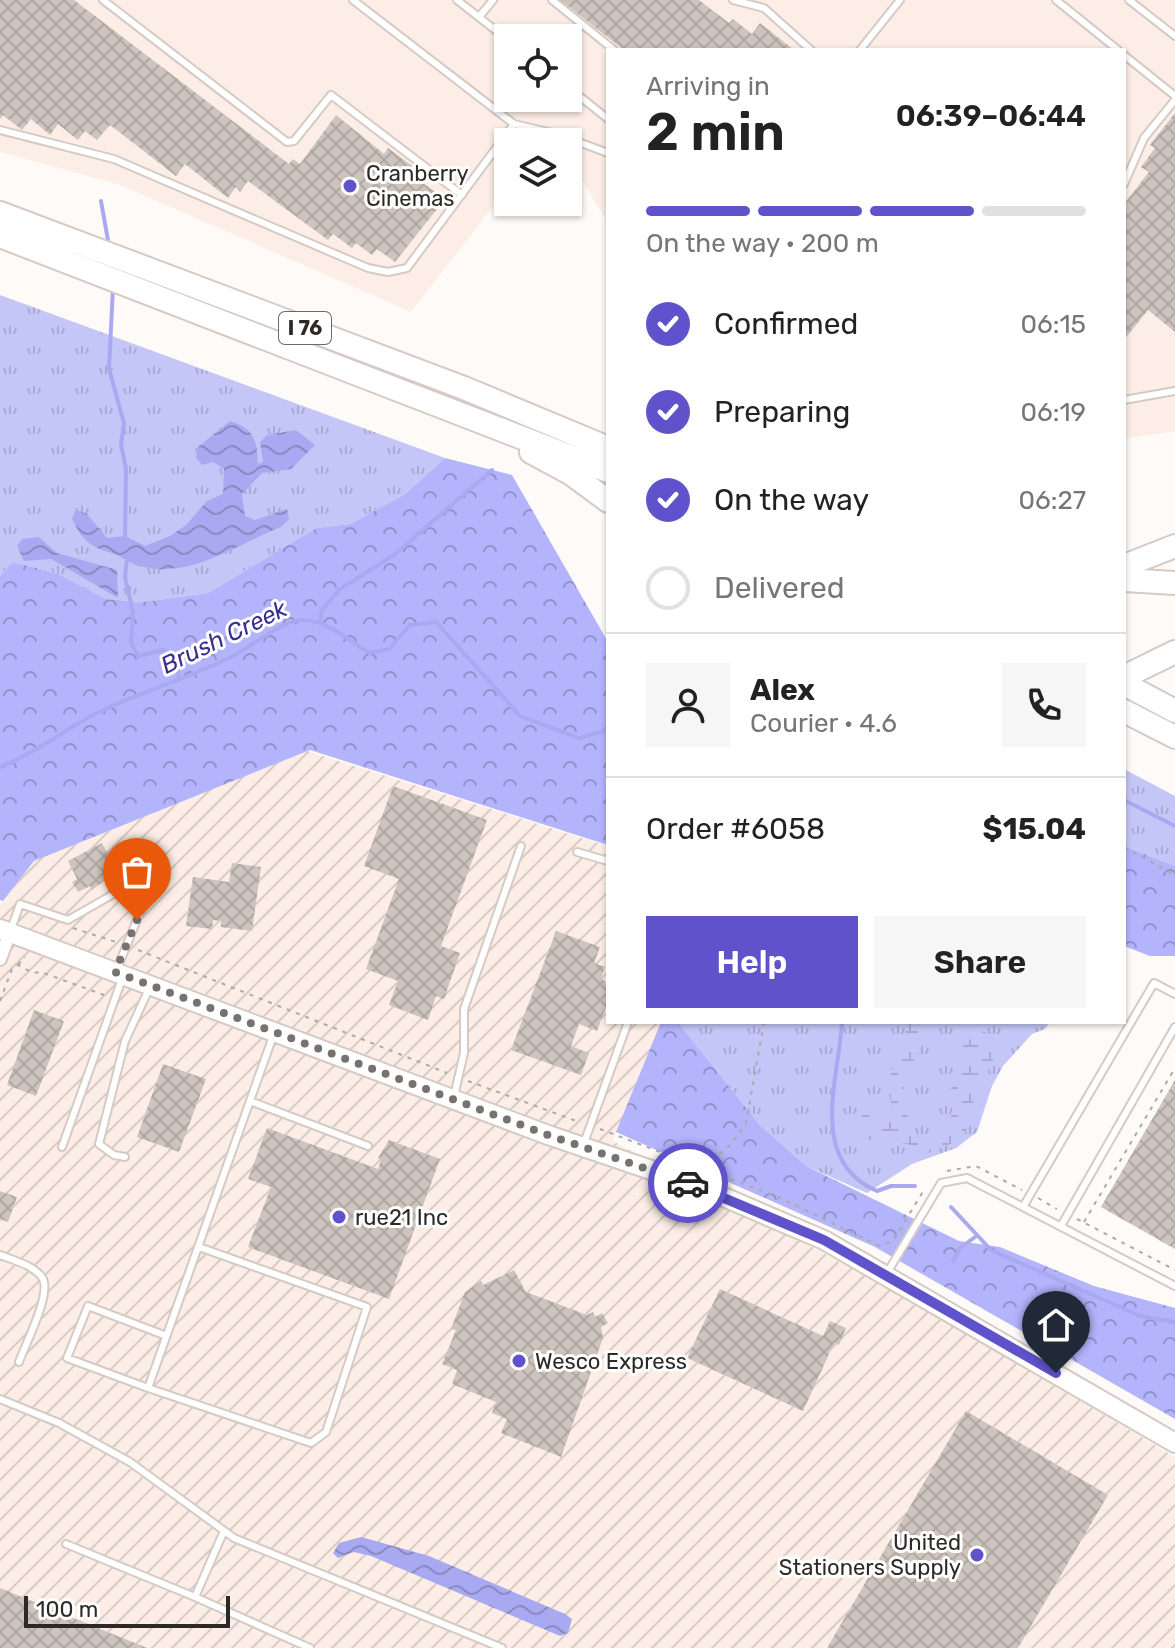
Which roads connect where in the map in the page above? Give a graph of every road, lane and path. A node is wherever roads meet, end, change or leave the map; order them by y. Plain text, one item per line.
1 (103, 0) edge
2 (353, 0) edge
3 (457, 0) edge
4 (493, 0) edge
5 (552, 0) edge
6 (733, 0) edge
7 (900, 0) edge
8 (1056, 0) edge
9 (1129, 0) edge
10 (479, 17) junction
11 (494, 29) edge
12 (1175, 36) edge
13 (612, 48) edge
14 (809, 48) edge
15 (862, 48) edge
16 (1116, 48) edge
17 (1126, 57) edge
18 (582, 98) edge
19 (1175, 98) edge
20 (606, 117) edge
21 (514, 124) junction
22 (0, 130) edge
23 (606, 152) edge
24 (1126, 179) edge
25 (462, 195) junction
26 (0, 213) edge
27 (0, 236) edge
28 (1175, 391) edge
29 (1126, 400) edge
30 (460, 414) junction
31 (606, 447) edge
32 (606, 470) edge
33 (606, 500) edge
34 (1175, 546) edge
35 (1126, 565) edge
36 (1126, 580) edge
37 (1175, 583) edge
38 (1175, 636) edge
39 (1175, 652) edge
40 (1126, 660) edge
41 (1126, 676) edge
42 (1126, 685) edge
43 (1175, 711) edge
44 (1126, 712) edge
45 (1175, 737) edge
46 (521, 846) dead end
47 (1126, 848) edge
48 (577, 852) dead end
49 (606, 860) edge
50 (1175, 875) edge
51 (5, 930) edge
52 (0, 959) edge
53 (119, 974) junction
54 (150, 986) junction
55 (1175, 994) edge
56 (105, 995) dead end
57 (0, 1001) edge
58 (627, 1024) edge
59 (764, 1024) edge
60 (1175, 1027) edge
61 (274, 1032) junction
62 (1175, 1068) edge
63 (452, 1099) junction
64 (250, 1101) junction
65 (368, 1146) dead end
66 (62, 1147) dead end
67 (583, 1147) junction
68 (125, 1157) dead end
69 (677, 1179) junction
70 (1023, 1207) junction
71 (1083, 1223) dead end
72 (1061, 1226) junction
73 (199, 1247) junction
74 (0, 1255) edge
75 (885, 1276) junction
76 (1175, 1286) edge
77 (164, 1335) junction
78 (19, 1362) dead end
79 (148, 1388) junction
80 (0, 1399) edge
81 (1175, 1443) edge
82 (224, 1531) junction
83 (66, 1544) dead end
84 (195, 1597) junction
85 (310, 1648) edge
86 (502, 1648) edge

1 - 25 lane
2 - 21 lane
3 - 10 lane
4 - 10 lane
5 - 13 lane
6 - 14 lane
7 - 15 lane
8 - 16 lane
9 - 12 lane
10 - 11 lane
17 - 19 lane
18 - 20 lane
19 - 24 lane
21 - 23 lane
21 - 25 lane
22 - 25 lane
26 - 31 highway, I 76
27 - 30 highway, I 76
28 - 29 lane
30 - 32 highway, I 76
30 - 33 highway
34 - 35 highway
36 - 37 highway
38 - 40 highway
39 - 41 highway
42 - 43 highway
44 - 45 highway
46 - 63 lane
47 - 50 path
48 - 49 lane
51 - 52 street
51 - 53 street
51 - 53 lane
53 - 54 street
53 - 66 lane
54 - 61 street
54 - 68 lane
55 - 70 lane
56 - 57 path
58 - 67 lane
59 - 69 path
60 - 72 lane
61 - 63 street
61 - 64 lane
62 - 71 path
63 - 67 street
64 - 65 lane
64 - 73 lane
67 - 69 street
69 - 75 street
70 - 72 lane
70 - 75 lane
72 - 76 lane
73 - 77 lane
73 - 79 lane
74 - 78 lane
75 - 81 street
77 - 79 lane
77 - 79 lane
80 - 82 lane
82 - 84 lane
82 - 86 lane
83 - 84 lane
84 - 85 lane

